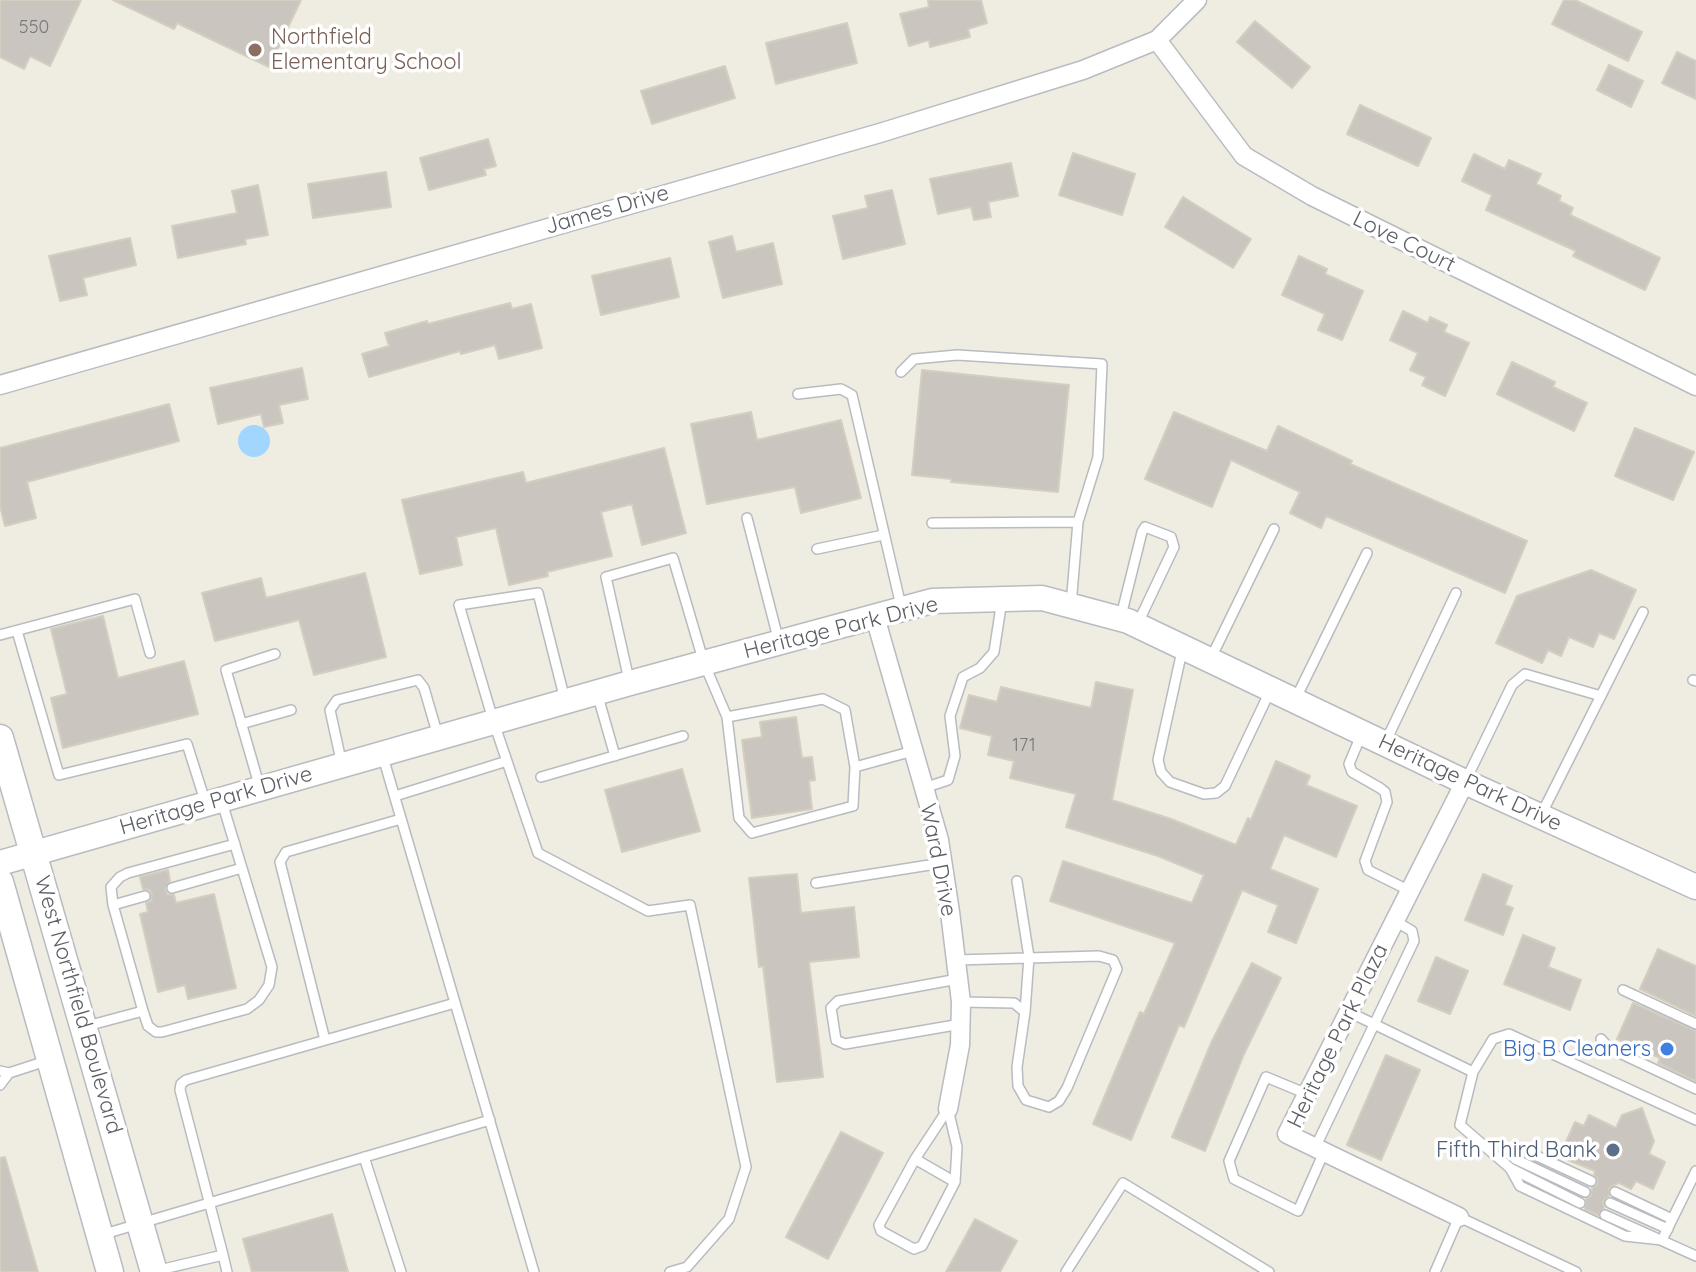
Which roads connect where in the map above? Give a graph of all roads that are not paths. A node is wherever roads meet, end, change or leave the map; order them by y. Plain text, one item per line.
1 (1197, 0) edge
2 (1157, 40) junction
3 (901, 372) dead end
4 (0, 385) edge
5 (1696, 386) edge
6 (798, 394) dead end
7 (747, 518) dead end
8 (1078, 522) junction
9 (932, 523) dead end
10 (1274, 529) dead end
11 (883, 535) junction
12 (817, 549) dead end
13 (1367, 553) dead end
14 (1456, 593) dead end
15 (1002, 599) junction
16 (1071, 605) junction
17 (902, 609) junction
18 (1643, 612) dead end
19 (875, 617) junction
20 (1129, 622) junction
21 (17, 631) junction
22 (0, 635) edge
23 (779, 642) junction
24 (1183, 647) junction
25 (150, 653) dead end
26 (275, 654) dead end
27 (1210, 660) junction
28 (704, 663) junction
29 (630, 683) junction
30 (1271, 689) junction
31 (597, 693) junction
32 (1601, 696) junction
33 (1295, 701) junction
34 (566, 702) junction
35 (291, 710) dead end
36 (727, 717) junction
37 (494, 723) junction
38 (241, 724) junction
39 (1362, 733) junction
40 (683, 736) dead end
41 (0, 738) edge
42 (439, 738) junction
43 (1385, 744) junction
44 (913, 751) junction
45 (382, 754) junction
46 (615, 756) junction
47 (507, 761) junction
48 (342, 765) junction
49 (855, 767) junction
50 (541, 777) dead end
51 (1465, 782) junction
52 (260, 788) junction
53 (924, 788) junction
54 (395, 796) junction
55 (214, 802) junction
56 (1540, 816) junction
57 (401, 819) junction
58 (235, 844) junction
59 (35, 852) junction
60 (0, 863) edge
61 (942, 863) junction
62 (242, 868) junction
63 (1017, 881) dead end
64 (0, 882) edge
65 (816, 883) dead end
66 (1696, 887) edge
67 (172, 888) dead end
68 (1410, 891) junction
69 (145, 896) dead end
70 (113, 905) junction
71 (1395, 921) junction
72 (1029, 957) junction
73 (956, 960) junction
74 (958, 979) junction
75 (1623, 990) dead end
76 (961, 1002) junction
77 (455, 1003) junction
78 (143, 1011) junction
79 (1025, 1012) junction
80 (1349, 1012) junction
81 (961, 1024) junction
82 (1374, 1024) junction
83 (1696, 1024) edge
84 (86, 1037) junction
85 (1601, 1039) dead end
86 (325, 1040) junction
87 (49, 1060) junction
88 (4, 1072) edge
89 (1473, 1072) junction
90 (0, 1085) edge
91 (1696, 1089) edge
92 (1307, 1094) junction
93 (948, 1109) junction
94 (490, 1120) junction
95 (1696, 1120) edge
96 (1520, 1148) dead end
97 (1319, 1150) junction
98 (364, 1157) junction
99 (915, 1159) junction
100 (1512, 1164) junction
101 (1696, 1171) edge
102 (1591, 1181) dead end
103 (955, 1182) junction
104 (1585, 1192) dead end
105 (1615, 1192) dead end
106 (210, 1203) junction
107 (1580, 1203) dead end
108 (1610, 1203) dead end
109 (1605, 1215) dead end
110 (1459, 1217) junction
111 (139, 1223) junction
112 (1670, 1224) junction
113 (99, 1235) junction
114 (1662, 1240) junction
115 (223, 1255) junction
116 (1696, 1256) edge
117 (110, 1272) edge
118 (153, 1272) edge
119 (227, 1272) edge
120 (401, 1272) edge
121 (534, 1272) edge
122 (670, 1272) edge
123 (1066, 1272) edge
124 (1269, 1272) edge
125 (1435, 1272) edge
126 (1576, 1272) edge

1 - 2 street, James Drive
2 - 4 street, James Drive
2 - 5 street, Love Court
3 - 8 lane
6 - 11 lane
7 - 23 lane
8 - 9 lane
8 - 16 lane
10 - 27 lane
11 - 12 lane
11 - 17 lane
13 - 33 lane
14 - 43 lane
15 - 16 street, Heritage Park Drive
15 - 17 street, Heritage Park Drive
15 - 53 lane
16 - 20 street, Heritage Park Drive
17 - 19 street, Heritage Park Drive
18 - 32 lane
19 - 23 street, Heritage Park Drive
19 - 44 street, Ward Drive
20 - 20 lane
20 - 24 street, Heritage Park Drive
21 - 22 lane
21 - 25 lane
21 - 55 lane
23 - 28 street, Heritage Park Drive
24 - 27 street, Heritage Park Drive
24 - 30 lane
26 - 38 lane
27 - 30 street, Heritage Park Drive
28 - 29 street, Heritage Park Drive
28 - 29 lane
28 - 36 lane
29 - 31 street, Heritage Park Drive
30 - 33 street, Heritage Park Drive
31 - 34 street, Heritage Park Drive
31 - 46 lane
32 - 51 lane
32 - 56 lane
33 - 39 street, Heritage Park Drive
34 - 37 street, Heritage Park Drive
34 - 37 lane
35 - 38 lane
36 - 49 lane
36 - 49 lane
37 - 42 street, Heritage Park Drive
37 - 47 lane
38 - 52 lane
39 - 43 street, Heritage Park Drive
39 - 68 lane
40 - 46 lane
41 - 59 main road, West Northfield Boulevard
42 - 45 street, Heritage Park Drive
42 - 48 lane
43 - 51 street, Heritage Park Drive
44 - 49 lane
44 - 53 street, Ward Drive
45 - 48 street, Heritage Park Drive
45 - 54 lane
46 - 50 lane
47 - 54 lane
47 - 122 lane
48 - 52 street, Heritage Park Drive
51 - 56 street, Heritage Park Drive
51 - 68 street, Heritage Park Plaza
52 - 55 street, Heritage Park Drive
53 - 61 street, Ward Drive
54 - 57 lane
55 - 58 lane
55 - 59 street, Heritage Park Drive
56 - 66 street, Heritage Park Drive
57 - 77 lane
57 - 86 lane
58 - 62 lane
58 - 70 lane
59 - 60 street, Heritage Park Drive
59 - 84 main road, West Northfield Boulevard
61 - 65 lane
61 - 73 street, Ward Drive
62 - 67 lane
62 - 78 lane
63 - 72 lane
64 - 87 main road, West Northfield Boulevard
68 - 71 street, Heritage Park Plaza
69 - 70 lane
70 - 78 lane
71 - 80 street, Heritage Park Plaza
71 - 82 lane
72 - 73 lane
72 - 79 lane
72 - 79 lane
73 - 74 street, Ward Drive
74 - 76 street, Ward Drive
74 - 81 lane
75 - 83 lane
76 - 79 lane
76 - 81 street, Ward Drive
77 - 86 lane
77 - 94 lane
78 - 84 lane
80 - 82 lane
80 - 92 street, Heritage Park Plaza
81 - 93 street, Ward Drive
82 - 89 lane
82 - 97 lane
84 - 87 main road
84 - 111 main road, West Northfield Boulevard
85 - 91 lane
86 - 106 lane
87 - 88 lane
87 - 113 main road, West Northfield Boulevard
88 - 90 lane
89 - 95 lane
89 - 100 lane
92 - 97 street, Heritage Park Plaza
92 - 97 lane
93 - 99 lane
93 - 103 lane
94 - 98 lane
94 - 121 lane
96 - 102 lane
97 - 110 street, Heritage Park Plaza
98 - 106 lane
98 - 120 lane
99 - 103 lane
99 - 103 lane
100 - 104 lane
100 - 107 lane
100 - 114 lane
101 - 112 lane
105 - 112 lane
106 - 111 lane
106 - 115 lane
108 - 112 lane
109 - 114 lane
110 - 125 lane
110 - 126 lane, Heritage Park Plaza
111 - 113 lane
111 - 118 main road, West Northfield Boulevard
112 - 114 lane
113 - 117 main road, West Northfield Boulevard
114 - 116 lane
115 - 118 lane
115 - 119 lane
123 - 124 lane

